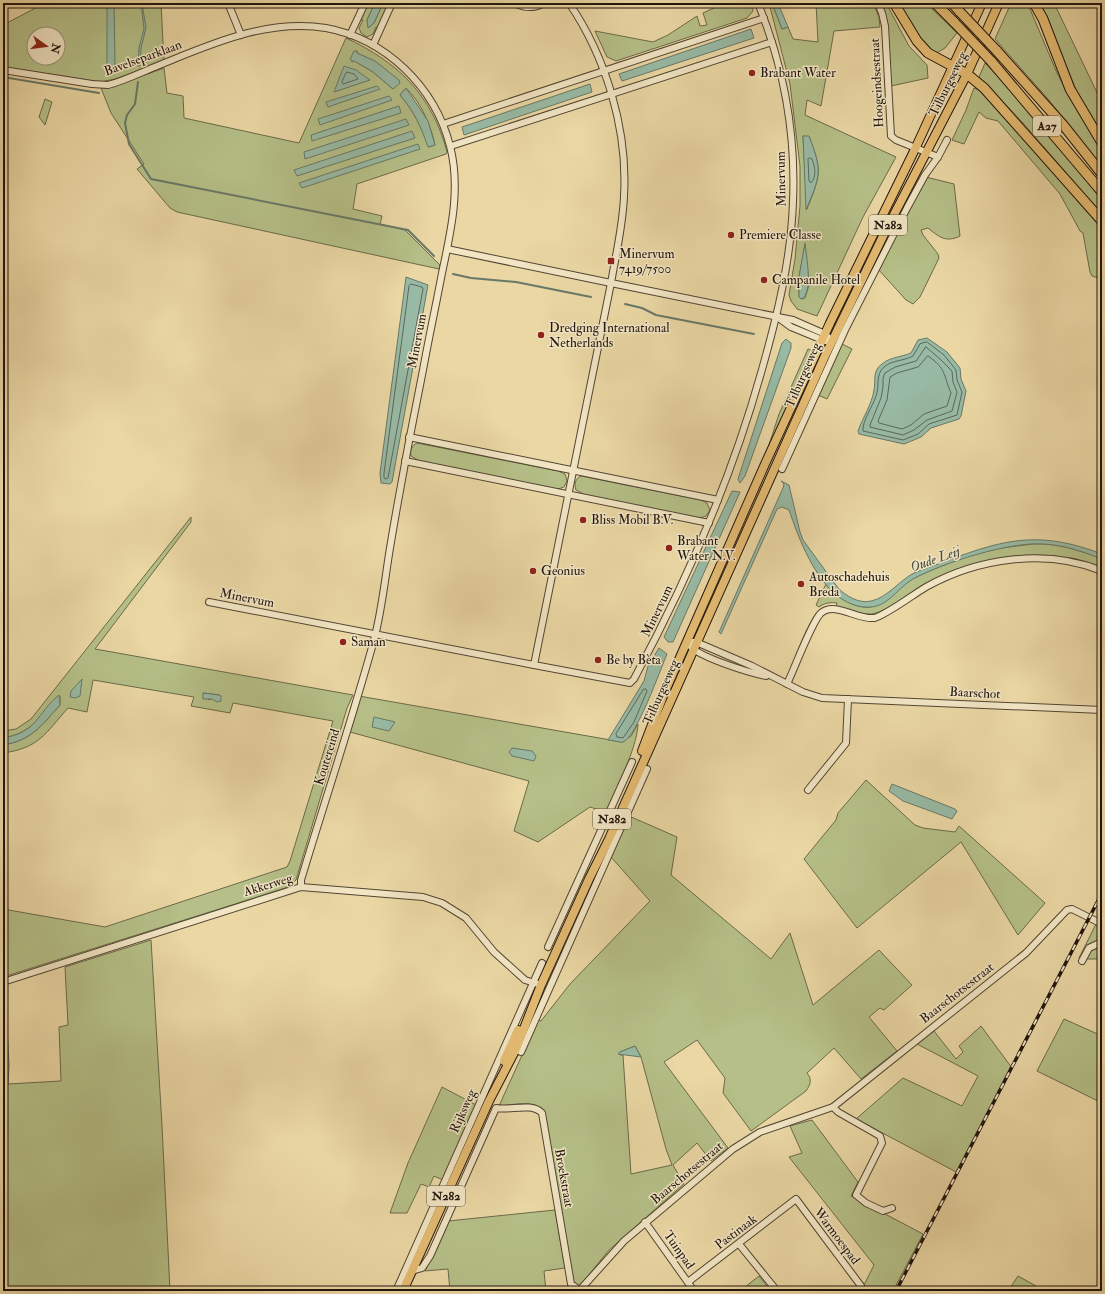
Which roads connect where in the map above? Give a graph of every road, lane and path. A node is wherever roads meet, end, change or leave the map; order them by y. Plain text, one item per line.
1 (228, 3) edge
2 (365, 3) edge
3 (392, 3) edge
4 (514, 3) edge
5 (544, 3) edge
6 (569, 3) edge
7 (758, 3) edge
8 (878, 3) edge
9 (894, 3) edge
10 (935, 3) edge
11 (952, 3) edge
12 (982, 3) edge
13 (999, 3) edge
14 (1034, 3) edge
15 (764, 18) junction
16 (240, 35) junction
17 (350, 35) junction
18 (772, 42) junction
19 (373, 45) junction
20 (954, 67) junction
21 (3, 70) edge
22 (604, 71) junction
23 (967, 74) junction
24 (611, 94) junction
25 (443, 124) junction
26 (947, 140) dead end
27 (1102, 143) edge
28 (451, 146) junction
29 (916, 148) junction
30 (927, 152) junction
31 (938, 158) junction
32 (1102, 174) edge
33 (1102, 192) edge
34 (1102, 221) edge
35 (447, 249) junction
36 (611, 283) junction
37 (777, 317) junction
38 (823, 337) junction
39 (832, 341) junction
40 (409, 438) junction
41 (405, 461) junction
42 (782, 469) dead end
43 (574, 471) junction
44 (568, 495) junction
45 (718, 500) junction
46 (709, 523) junction
47 (1102, 571) edge
48 (209, 602) dead end
49 (375, 634) junction
50 (687, 642) junction
51 (695, 646) junction
52 (534, 665) junction
53 (787, 684) junction
54 (848, 699) junction
55 (1102, 710) edge
56 (640, 763) junction
57 (808, 790) dead end
58 (610, 839) junction
59 (585, 878) junction
60 (301, 887) junction
61 (1102, 924) edge
62 (1102, 942) edge
63 (548, 947) dead end
64 (1082, 961) dead end
65 (542, 962) dead end
66 (3, 982) edge
67 (537, 984) junction
68 (513, 1048) junction
69 (833, 1107) junction
70 (496, 1108) joint
71 (796, 1199) joint
72 (892, 1208) dead end
73 (645, 1222) junction
74 (739, 1244) junction
75 (409, 1270) junction
76 (688, 1282) junction
77 (860, 1288) edge
78 (396, 1291) edge
79 (403, 1291) edge
80 (579, 1291) edge
81 (693, 1291) edge
82 (777, 1291) edge

1 - 16 street
2 - 17 street
3 - 19 street
4 - 5 street
6 - 22 street
7 - 15 street, Minervum
8 - 29 street, Hoogeindsestraat
9 - 20 highway
10 - 33 highway, A27, bridge
11 - 32 highway, A27, bridge
12 - 20 main road, Tilburgseweg
13 - 23 main road, Tilburgseweg
14 - 27 highway
15 - 18 street, Minervum
15 - 22 street
16 - 17 street, Minervum
16 - 21 street, Bavelseparklaan
17 - 19 street, Minervum
18 - 24 street
18 - 37 street, Minervum
19 - 25 street, Minervum
20 - 23 highway
20 - 29 main road, Tilburgseweg / N282
22 - 24 street
22 - 25 street
23 - 30 main road, Tilburgseweg / N282
23 - 34 highway, A27
24 - 28 street
24 - 36 street
25 - 28 street, Minervum
26 - 31 street, Tilburgseweg
28 - 35 street, Minervum
29 - 30 street
29 - 38 main road, Tilburgseweg / N282
30 - 31 street
30 - 39 main road, Tilburgseweg / N282
31 - 42 street, Tilburgseweg
35 - 36 street
35 - 40 street, Minervum
36 - 37 street
36 - 43 street
37 - 38 street
37 - 45 street, Minervum
38 - 39 street
38 - 50 main road, Tilburgseweg / N282
39 - 51 main road, Tilburgseweg / N282
40 - 41 street, Minervum
40 - 43 street
41 - 44 street
41 - 49 street, Minervum
43 - 44 street
43 - 45 street
44 - 46 street
44 - 52 street
45 - 46 street, Minervum
46 - 52 street, Minervum
47 - 53 street
48 - 49 street, Minervum
49 - 52 street, Minervum
49 - 60 street, Koutereind
50 - 51 street, Baarschot
50 - 56 main road, Tilburgseweg / N282
51 - 53 street, Baarschot
51 - 56 main road, Tilburgseweg / N282
53 - 54 street, Baarschot
54 - 55 street, Baarschot
54 - 57 street
56 - 58 main road, Rijksweg / N282
56 - 59 street, Rijksweg
58 - 59 main road, Rijksweg / N282
58 - 68 street, Rijksweg
59 - 63 street, Rijksweg
59 - 67 main road, Rijksweg / N282
60 - 66 street, Akkerweg
60 - 67 street, Akkerweg
61 - 69 street, Baarschotsestraat
62 - 64 street
65 - 67 street, Rijksweg
67 - 68 main road, Rijksweg / N282
67 - 75 street, Rijksweg
68 - 75 main road, Rijksweg / N282
69 - 72 street
69 - 73 street, Baarschotsestraat
70 - 75 street, Rijksweg
70 - 80 street, Broekstraat
71 - 74 street, Pastinaak
71 - 77 street, Warmoespad
73 - 76 street, Tuinpad
73 - 80 street, Baarschotsestraat
74 - 76 street, Pastinaak
74 - 82 street
75 - 78 street, Rijksweg
75 - 79 main road, Rijksweg / N282
76 - 81 street, Tuinpad

